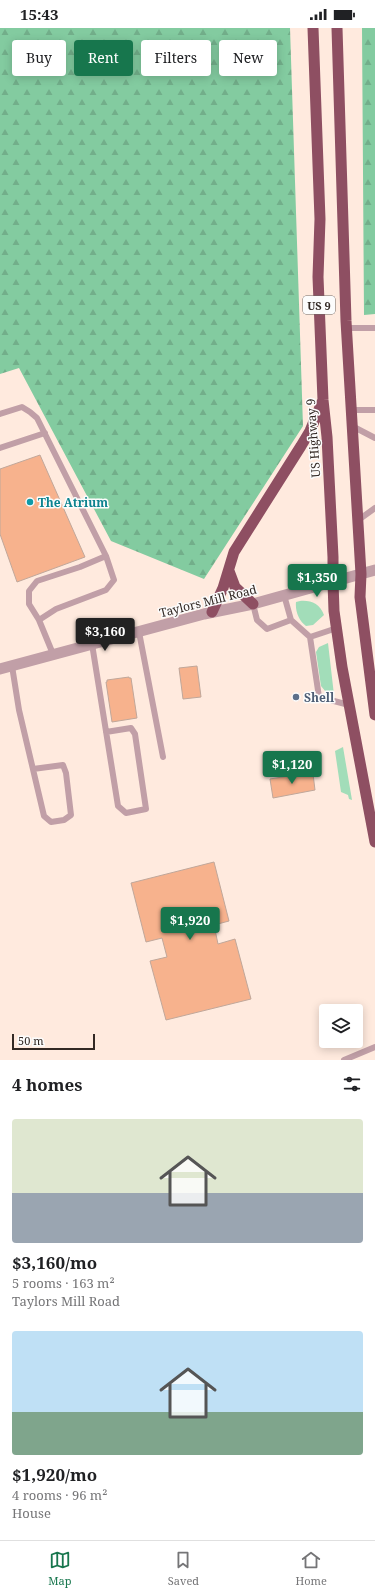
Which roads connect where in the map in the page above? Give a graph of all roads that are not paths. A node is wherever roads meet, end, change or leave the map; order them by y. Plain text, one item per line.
1 (313, 28) edge
2 (337, 28) edge
3 (346, 328) junction
4 (373, 329) edge
5 (375, 336) edge
6 (323, 400) junction
7 (351, 410) junction
8 (375, 410) edge
9 (0, 414) edge
10 (352, 426) junction
11 (45, 432) junction
12 (375, 438) edge
13 (0, 448) edge
14 (375, 508) edge
15 (358, 521) junction
16 (106, 556) junction
17 (375, 570) edge
18 (228, 571) junction
19 (361, 574) junction
20 (333, 582) junction
21 (284, 595) junction
22 (253, 604) junction
23 (212, 612) junction
24 (39, 620) junction
25 (291, 620) junction
26 (337, 628) junction
27 (139, 632) junction
28 (310, 637) junction
29 (92, 644) junction
30 (53, 654) junction
31 (12, 666) junction
32 (0, 669) edge
33 (349, 705) junction
34 (375, 715) edge
35 (106, 732) junction
36 (163, 757) dead end
37 (33, 769) junction
38 (375, 842) edge
39 (375, 1046) edge
40 (344, 1060) edge

1 - 6 highway, US Highway 9 / US 9
2 - 3 highway, US 9
3 - 4 lane
3 - 7 highway, US 9
4 - 5 lane
6 - 18 highway
6 - 20 highway, US Highway 9 / US 9
7 - 8 lane
7 - 10 highway, US 9
9 - 11 lane
10 - 12 lane
10 - 15 highway, US 9
11 - 13 lane
11 - 16 lane
14 - 15 lane
15 - 19 highway, US 9
16 - 24 lane
16 - 24 lane
17 - 19 street, Taylors Mill Road
18 - 22 highway
18 - 23 highway
19 - 20 street, Taylors Mill Road
19 - 34 highway, US 9
20 - 21 street, Taylors Mill Road
20 - 26 highway, US Highway 9 / US 9
21 - 22 street, Taylors Mill Road
21 - 25 lane
22 - 23 street, Taylors Mill Road
22 - 25 lane
23 - 27 street, Taylors Mill Road
24 - 30 lane
25 - 28 lane
26 - 28 lane
26 - 33 highway, US Highway 9 / US 9
27 - 29 street, Taylors Mill Road
27 - 36 lane
28 - 33 lane
29 - 30 street, Taylors Mill Road
29 - 35 lane
30 - 31 street, Taylors Mill Road
31 - 32 street, Taylors Mill Road
31 - 37 lane
33 - 38 highway, US Highway 9 / US 9
35 - 35 lane
37 - 37 lane
39 - 40 lane

